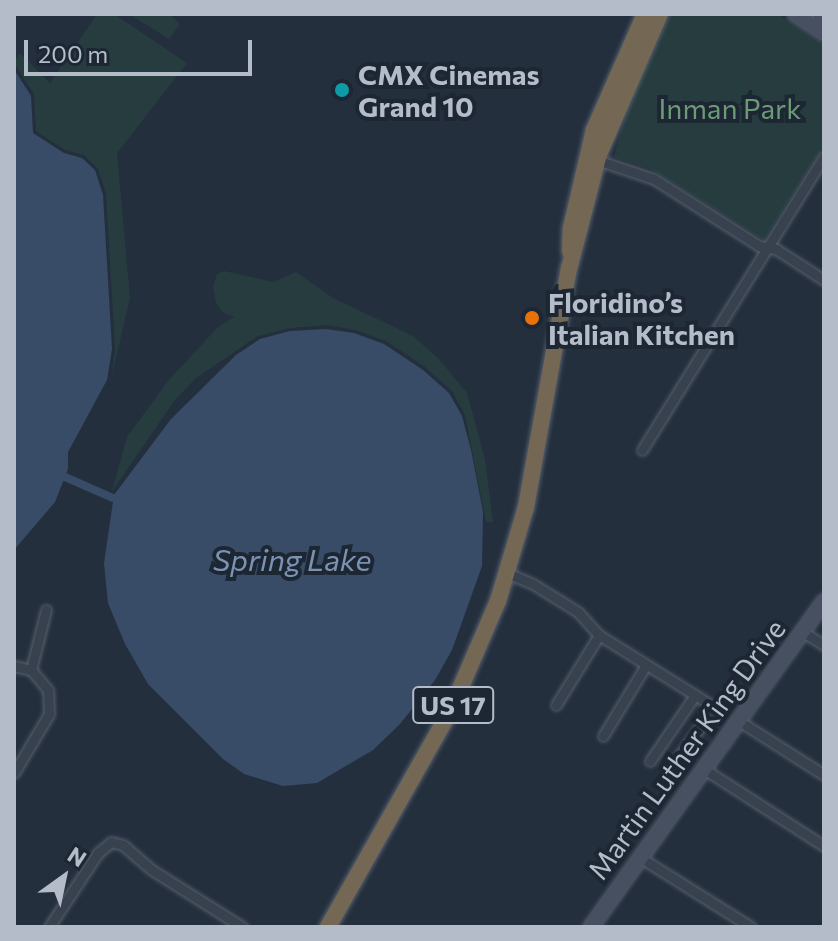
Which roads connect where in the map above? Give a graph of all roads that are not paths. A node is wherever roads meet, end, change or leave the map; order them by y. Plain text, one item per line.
1 (645, 14) edge
2 (660, 14) edge
3 (795, 14) edge
4 (824, 33) edge
5 (608, 90) junction
6 (824, 156) edge
7 (598, 157) junction
8 (768, 248) junction
9 (569, 269) junction
10 (824, 280) edge
11 (642, 450) dead end
12 (507, 573) junction
13 (824, 602) edge
14 (46, 610) dead end
15 (803, 632) junction
16 (599, 635) junction
17 (824, 645) edge
18 (646, 665) junction
19 (14, 666) edge
20 (31, 670) junction
21 (695, 695) junction
22 (556, 705) dead end
23 (739, 721) junction
24 (603, 736) dead end
25 (650, 761) dead end
26 (704, 769) junction
27 (669, 770) dead end
28 (14, 773) edge
29 (824, 775) edge
30 (824, 846) edge
31 (641, 858) junction
32 (49, 927) edge
33 (242, 927) edge
34 (328, 927) edge
35 (591, 927) edge
36 (751, 927) edge

1 - 5 highway, US 17
2 - 7 highway, US 17
3 - 4 street
5 - 7 highway
5 - 9 highway, US 17
6 - 8 street
7 - 8 street
7 - 9 highway, US 17
8 - 10 street
8 - 11 street
9 - 12 highway, US 17
12 - 16 street
12 - 34 highway, US 17
13 - 15 street, Martin Luther King Drive
14 - 20 street
15 - 17 street
15 - 23 street, Martin Luther King Drive
16 - 18 street
16 - 22 street
18 - 21 street
18 - 24 street
19 - 20 street
20 - 28 street
21 - 25 street
21 - 27 street
23 - 26 street, Martin Luther King Drive
23 - 29 street
26 - 30 street
26 - 31 street, Martin Luther King Drive
31 - 35 street, Martin Luther King Drive
31 - 36 street
32 - 33 street

